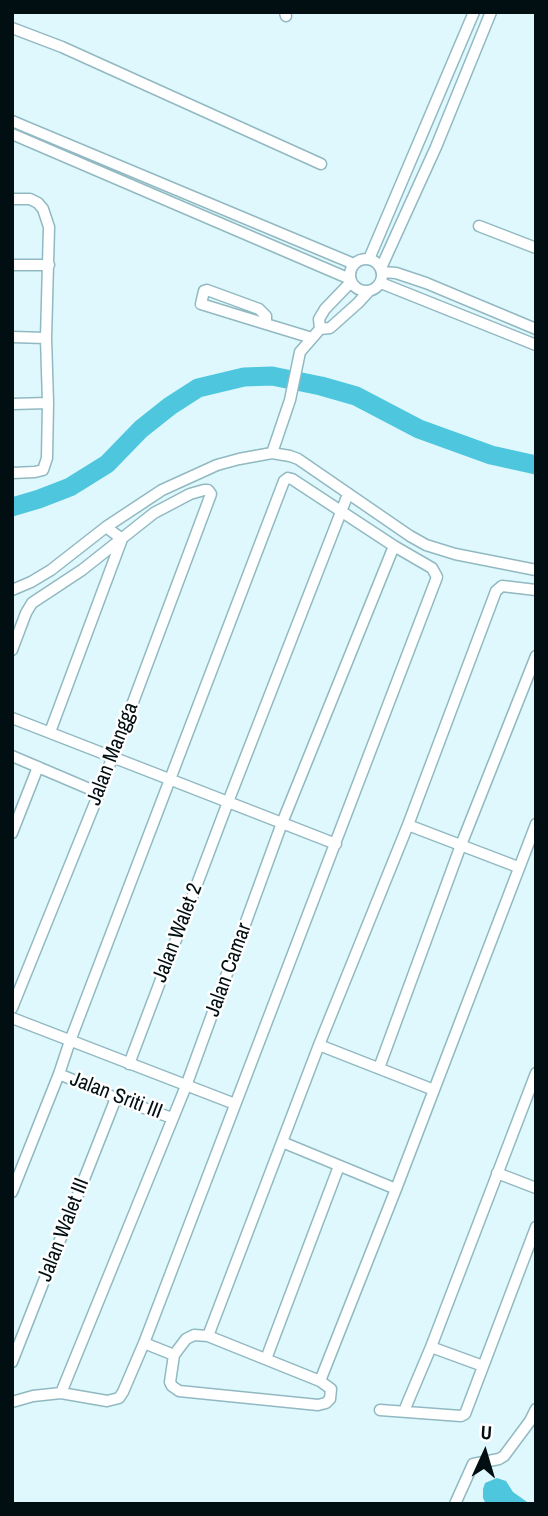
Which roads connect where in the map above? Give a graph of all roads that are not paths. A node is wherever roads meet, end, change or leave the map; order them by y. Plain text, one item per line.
1 (474, 12) edge
2 (491, 12) edge
3 (12, 27) edge
4 (12, 121) edge
5 (12, 134) edge
6 (419, 141) junction
7 (436, 147) junction
8 (321, 164) dead end
9 (182, 191) junction
10 (12, 199) edge
11 (177, 204) junction
12 (479, 226) dead end
13 (536, 248) edge
14 (369, 258) junction
15 (354, 264) junction
16 (12, 265) edge
17 (49, 265) junction
18 (382, 274) junction
19 (351, 280) junction
20 (369, 291) junction
21 (266, 324) junction
22 (320, 328) junction
23 (536, 329) edge
24 (12, 337) edge
25 (46, 338) junction
26 (312, 338) junction
27 (536, 345) edge
28 (12, 404) edge
29 (48, 404) junction
30 (272, 453) junction
31 (12, 473) edge
32 (348, 494) junction
33 (341, 511) junction
34 (106, 527) junction
35 (122, 539) junction
36 (394, 546) junction
37 (536, 570) edge
38 (12, 590) edge
39 (536, 590) edge
40 (12, 650) edge
41 (536, 656) edge
42 (12, 718) edge
43 (50, 732) junction
44 (12, 756) edge
45 (112, 757) junction
46 (37, 767) junction
47 (170, 779) junction
48 (99, 793) junction
49 (228, 802) junction
50 (282, 823) junction
51 (536, 824) edge
52 (408, 825) junction
53 (12, 833) edge
54 (336, 844) junction
55 (461, 845) junction
56 (518, 867) junction
57 (13, 1004) edge
58 (12, 1018) edge
59 (70, 1041) junction
60 (319, 1045) junction
61 (129, 1064) junction
62 (379, 1068) junction
63 (536, 1073) edge
64 (59, 1074) junction
65 (186, 1086) junction
66 (533, 1086) edge
67 (435, 1090) junction
68 (116, 1098) junction
69 (235, 1104) junction
70 (172, 1118) junction
71 (282, 1142) junction
72 (339, 1166) junction
73 (497, 1173) junction
74 (536, 1188) edge
75 (397, 1189) junction
76 (12, 1192) edge
77 (536, 1227) edge
78 (208, 1336) junction
79 (145, 1343) junction
80 (431, 1347) junction
81 (174, 1355) junction
82 (266, 1359) junction
83 (12, 1362) edge
84 (483, 1366) junction
85 (320, 1381) junction
86 (61, 1393) junction
87 (12, 1402) edge
88 (536, 1409) edge
89 (380, 1410) dead end
90 (404, 1411) junction
91 (455, 1504) edge

1 - 6 street
2 - 7 street
3 - 8 street
4 - 9 street
5 - 11 street
6 - 7 street
6 - 14 street
7 - 18 street
9 - 11 street
9 - 15 street
10 - 17 street
11 - 19 street
12 - 13 street
14 - 15 street
14 - 18 street
15 - 19 street
16 - 17 street
17 - 25 street
18 - 20 street
18 - 23 street
18 - 27 street
19 - 20 street
19 - 22 street
20 - 22 street
21 - 21 street
21 - 26 street
22 - 26 street
24 - 25 street
25 - 29 street
26 - 30 street
28 - 29 street
29 - 31 street
30 - 32 street
30 - 34 street
32 - 33 street, Jalan Walet 2
32 - 37 street
33 - 36 street
33 - 47 street
33 - 49 street, Jalan Walet 2
34 - 35 street
34 - 38 street
35 - 40 street
35 - 43 street
35 - 45 street, Jalan Mangga
36 - 50 street, Jalan Camar
36 - 54 street
39 - 52 street
41 - 55 street
42 - 43 street
43 - 45 street
44 - 46 street
45 - 47 street
45 - 48 street, Jalan Mangga
46 - 48 street
46 - 53 street
47 - 49 street
47 - 59 street
48 - 57 street, Jalan Mangga
49 - 50 street
49 - 61 street, Jalan Walet 2
50 - 54 street
50 - 65 street, Jalan Camar
51 - 56 street
52 - 55 street
52 - 60 street
54 - 69 street
55 - 56 street
55 - 62 street
56 - 67 street
58 - 59 street
59 - 61 street
59 - 64 street
60 - 62 street
60 - 71 street
61 - 65 street
62 - 67 street
63 - 66 street
64 - 68 street, Jalan Sriti III
64 - 76 street
65 - 69 street
65 - 70 street, Jalan Camar
66 - 73 street
67 - 75 street
68 - 70 street, Jalan Sriti III
68 - 83 street, Jalan Walet III
69 - 79 street
70 - 86 street, Jalan Camar
71 - 72 street
71 - 78 street
72 - 75 street
72 - 82 street
73 - 74 street
73 - 80 street
75 - 85 street
77 - 84 street
78 - 81 street
78 - 82 street
79 - 81 street
79 - 86 street
80 - 84 street
80 - 90 street
81 - 85 street
82 - 85 street
84 - 90 street
86 - 87 street
88 - 91 street
89 - 90 street

